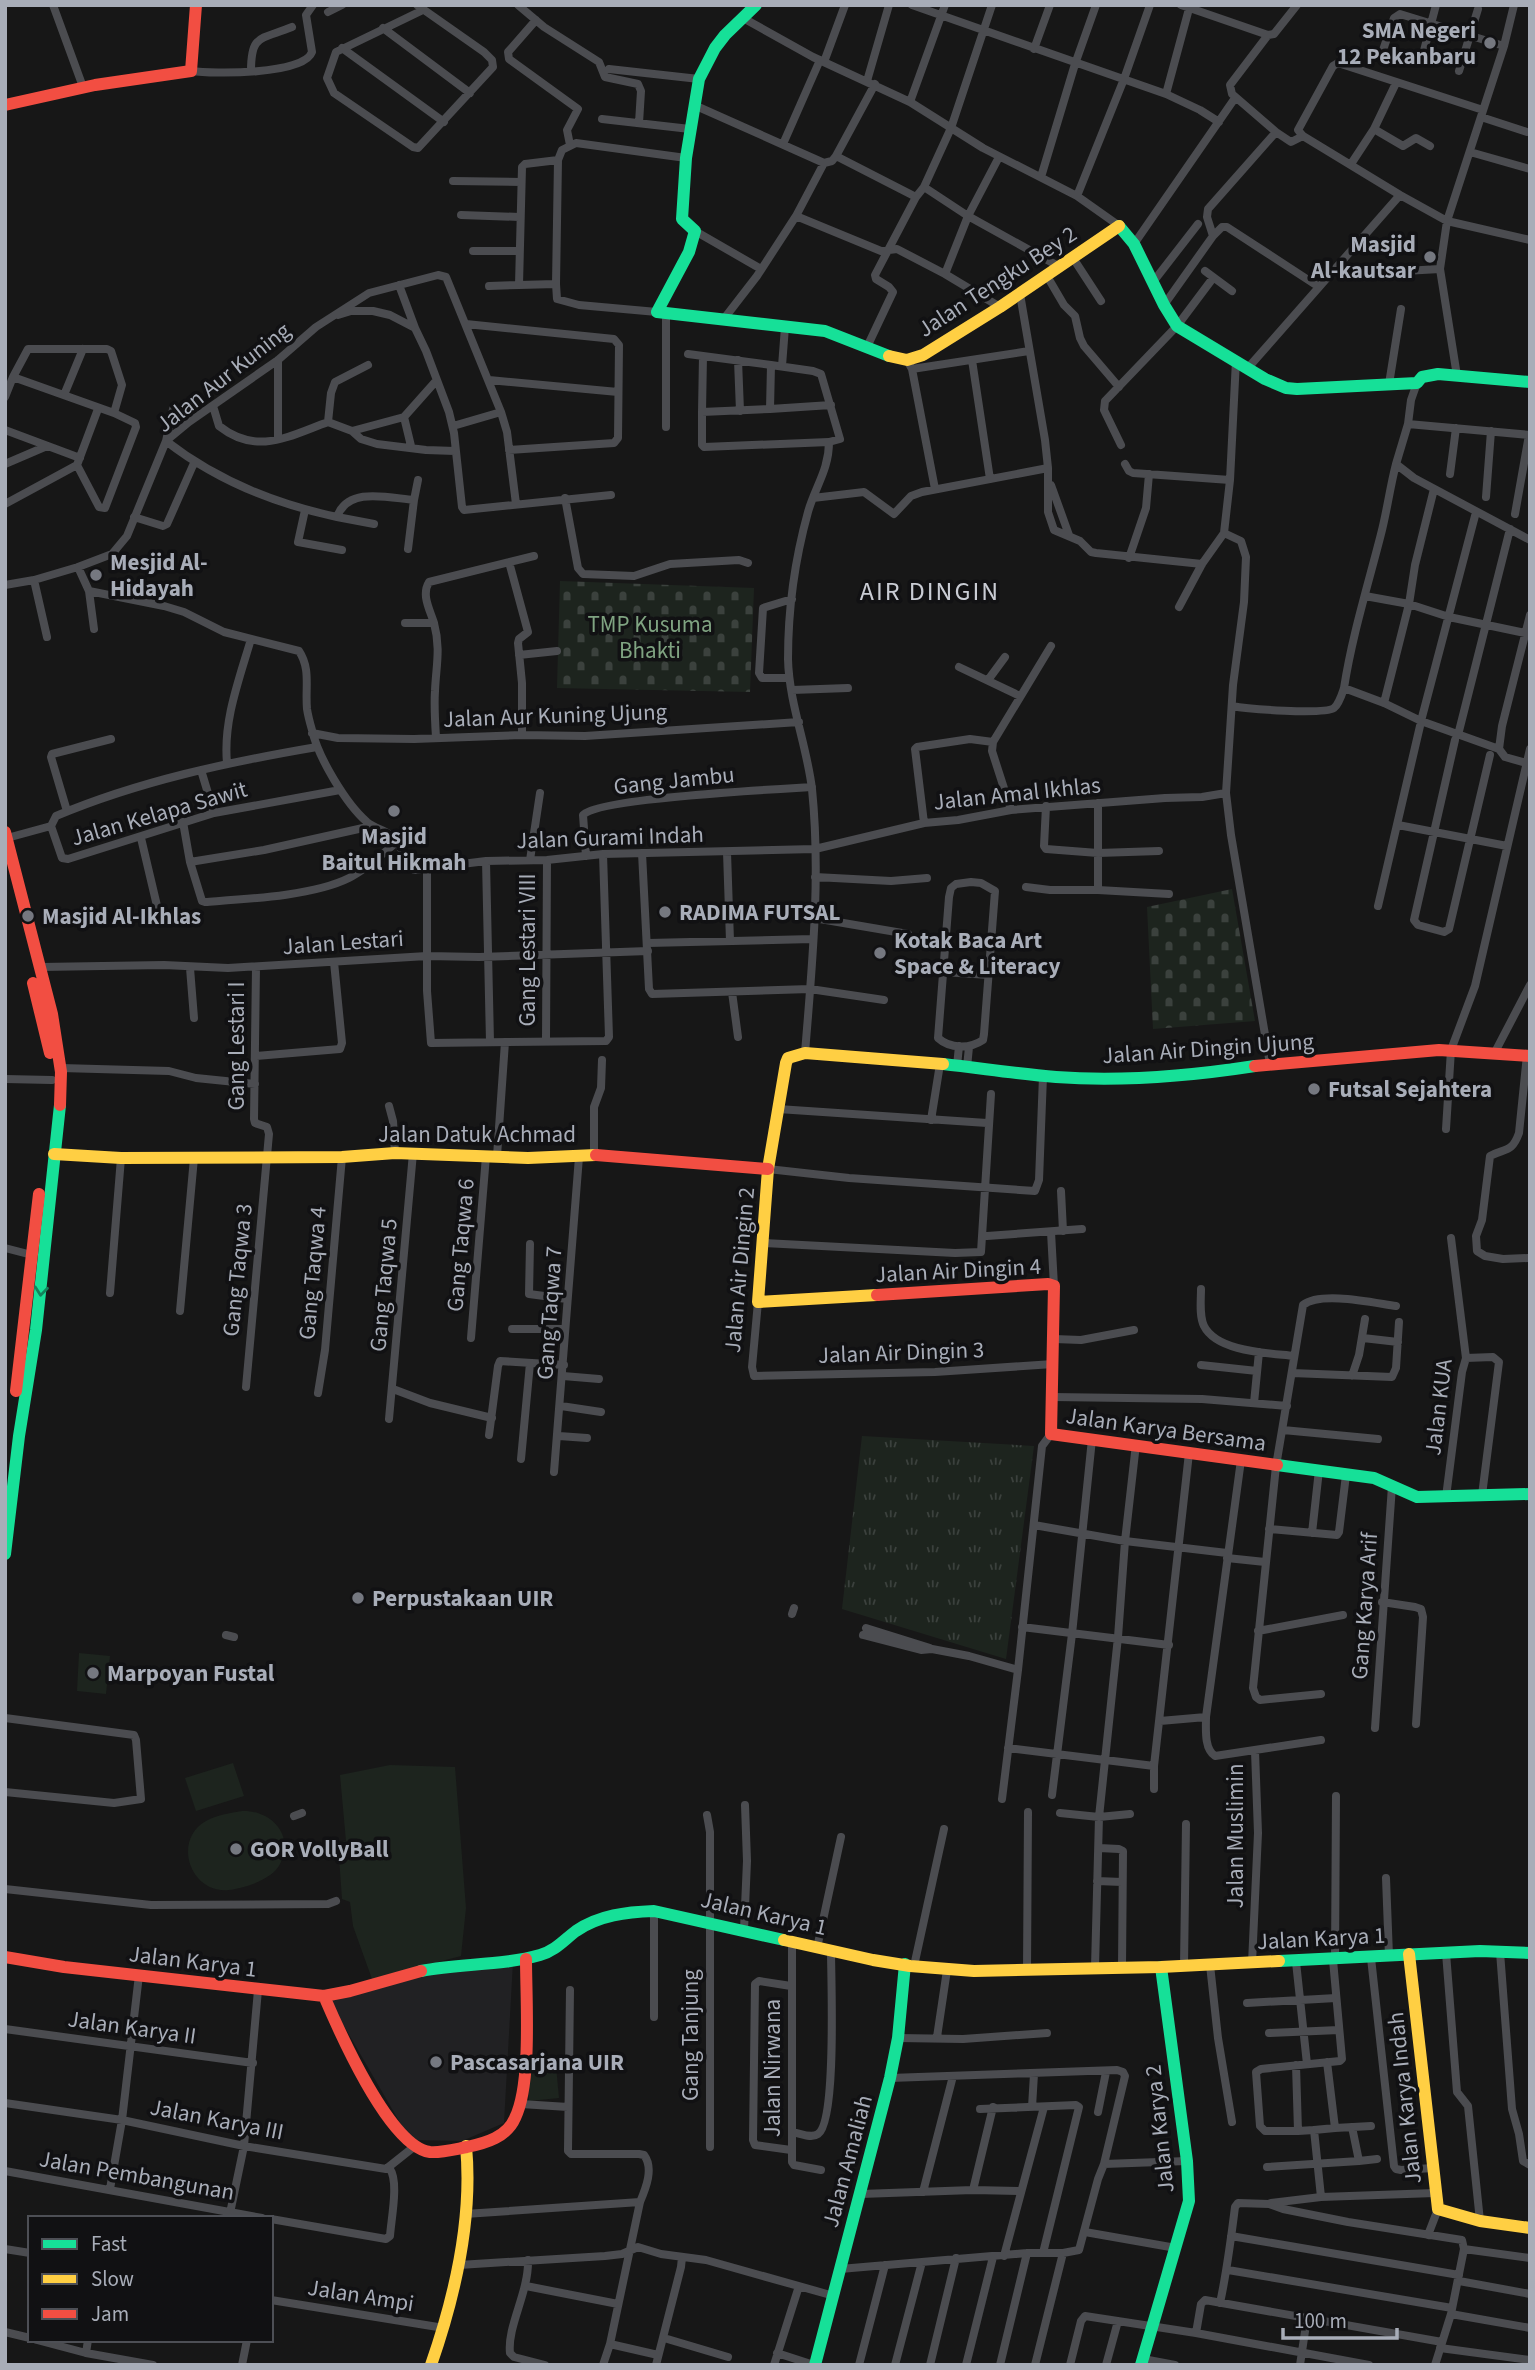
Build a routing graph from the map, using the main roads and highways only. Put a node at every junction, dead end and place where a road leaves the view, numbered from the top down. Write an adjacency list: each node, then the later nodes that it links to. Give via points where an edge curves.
1 (196, 5): 3 (main road, via 191,71 83,87)
2 (756, 5): 4 (main road, Jalan Tengku Bey 2, via 715,48 699,79 681,215 695,232 662,313 825,331 910,365 1118,225 1134,244 1177,326 1286,388 1417,383 1429,374)
3 (5, 105)
4 (1530, 382)
5 (6, 835): 8 (main road, via 60,1051)
6 (5, 873): 10 (main road, via 51,1059)
7 (1529, 1056): 9 (main road, Jalan Air Dingin Ujung, via 1451,1050 1150,1078 1043,1076 940,1064 791,1056)
8 (54, 1153): 9 (main road, Jalan Datuk Achmad, via 194,1158 594,1155); 10 (main road)
9 (768, 1169): 11 (main road, Jalan Air Dingin 2)
10 (38, 1256): 13 (main road); 15 (main road, one-way to 15)
11 (758, 1302): 12 (main road, Jalan Air Dingin 4, via 1041,1283 1054,1286)
12 (1051, 1434): 14 (main road, Jalan Karya Bersama, via 1374,1478 1417,1497)
13 (5, 1487)
14 (1530, 1494)
15 (5, 1553)
16 (1530, 1953): 17 (main road, Jalan Karya 1)
17 (1409, 1954): 21 (main road, Jalan Karya 1); 24 (main road, Jalan Karya Indah, via 1438,2209)
18 (5, 1958): 22 (main road, Jalan Karya 1)
19 (526, 1959): 20 (main road, Jalan Karya 1, via 551,1952 596,1920 654,1911); 22 (main road, Jalan Karya 1, via 426,1970); 23 (main road, via 521,2104 511,2127)
20 (910, 1965): 21 (main road, Jalan Karya 1, via 947,1970); 27 (main road, Jalan Amaliah, via 890,2078)
21 (1161, 1967): 25 (main road, Jalan Karya 2, via 1188,2201)
22 (324, 1996): 23 (main road, via 352,2057 407,2141 429,2152)
23 (466, 2147): 26 (main road, via 469,2176 459,2264)
24 (1530, 2228)
25 (1142, 2362)
26 (431, 2365)
27 (815, 2365)

